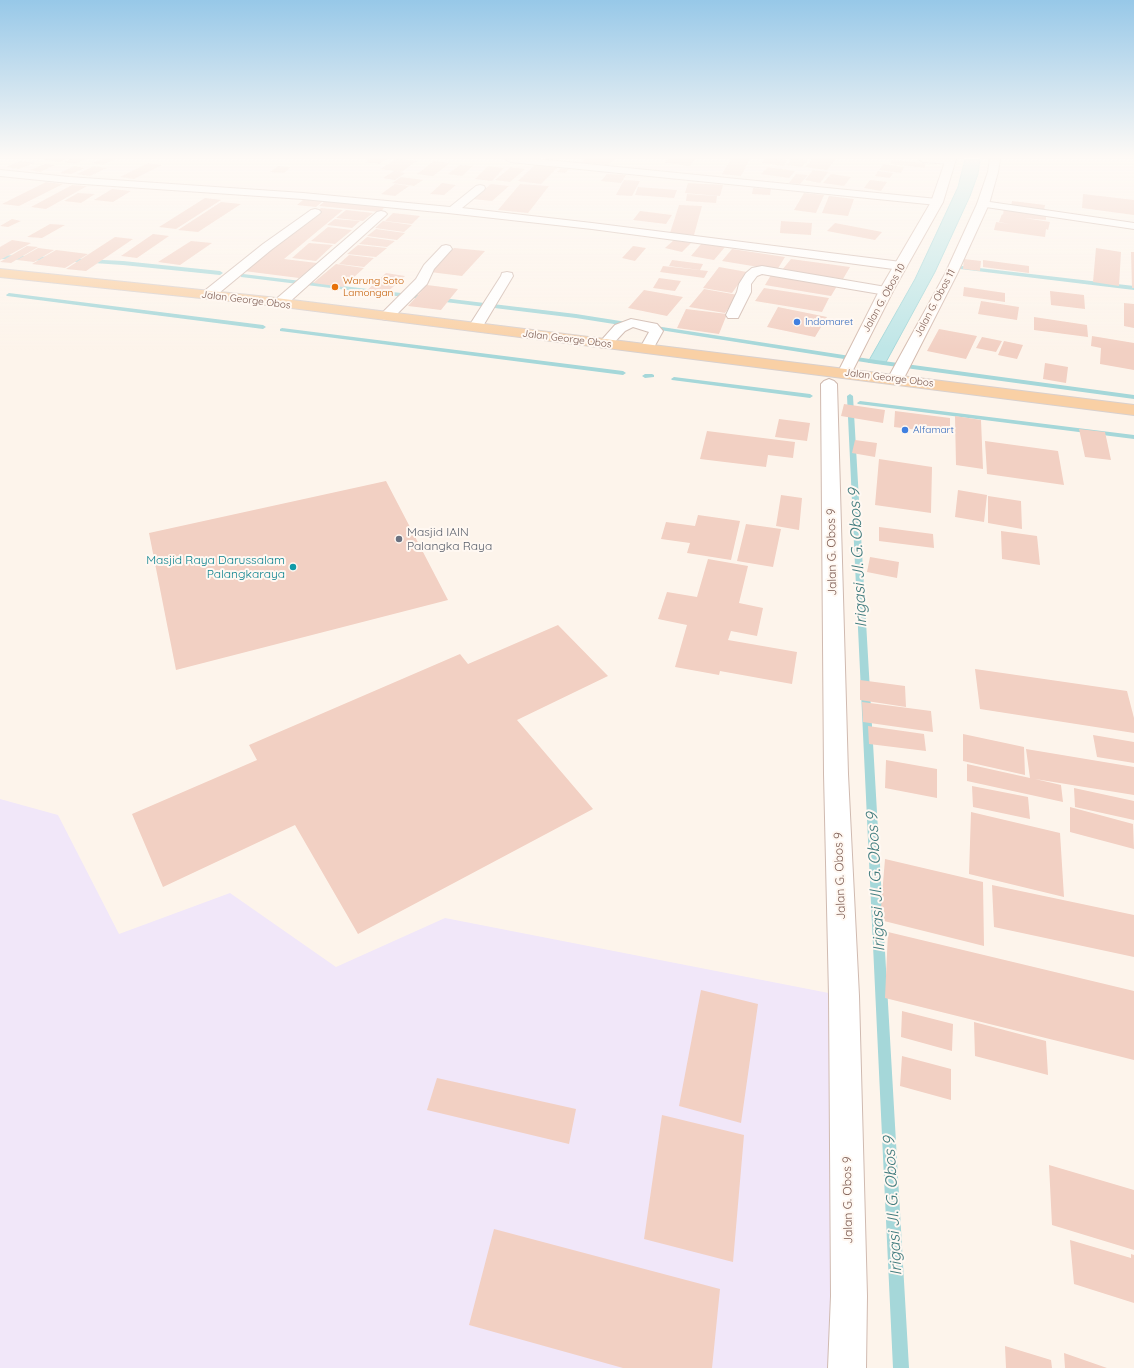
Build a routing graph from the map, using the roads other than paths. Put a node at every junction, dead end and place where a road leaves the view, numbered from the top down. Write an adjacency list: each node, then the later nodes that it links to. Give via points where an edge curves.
1 (300, 223): 13 (street)
2 (371, 223): 14 (street)
3 (565, 223): 9 (street)
4 (926, 223): 9 (street, Jalan G. Obos 10)
5 (974, 223): 24 (street, Jalan G. Obos 11, via 951,274)
6 (1112, 223): 7 (street)
7 (1134, 226)
8 (446, 249): 16 (street, via 428,268 422,281)
9 (901, 266): 12 (street, Jalan G. Obos 10)
10 (0, 272): 13 (main road, Jalan George Obos)
11 (507, 276): 17 (street)
12 (886, 291): 15 (street, via 762,270 752,273); 23 (street, Jalan G. Obos 10)
13 (208, 295): 14 (main road, Jalan George Obos)
14 (280, 303): 16 (main road, Jalan George Obos)
15 (733, 315)
16 (387, 316): 17 (main road, Jalan George Obos)
17 (476, 326): 18 (main road, Jalan George Obos)
18 (605, 344): 19 (main road, Jalan George Obos); 19 (street, via 625,325 636,324 652,327 656,331)
19 (647, 348): 23 (main road, Jalan George Obos)
20 (595, 356): 21 (main road, Jalan George Obos)
21 (610, 357)
22 (626, 359): 23 (main road, Jalan George Obos)
23 (844, 369): 24 (main road, Jalan George Obos); 26 (main road, Jalan George Obos); 27 (street, Jalan G. Obos 9, via 836,766 845,1036 849,1296)
24 (900, 371): 25 (main road, Jalan George Obos)
25 (1134, 410)
26 (1118, 422)
27 (847, 1368)

